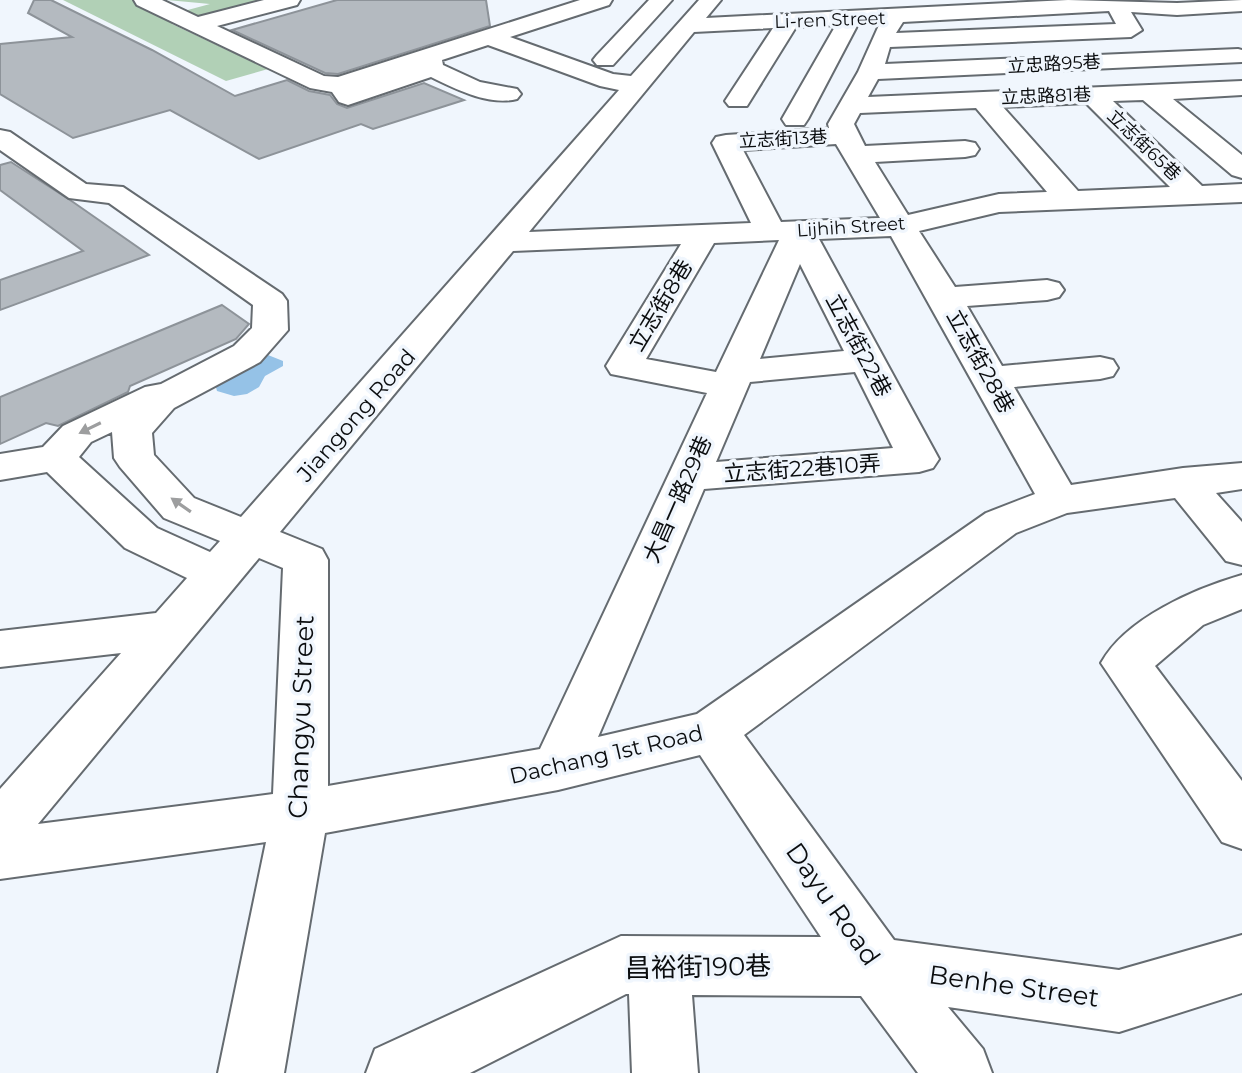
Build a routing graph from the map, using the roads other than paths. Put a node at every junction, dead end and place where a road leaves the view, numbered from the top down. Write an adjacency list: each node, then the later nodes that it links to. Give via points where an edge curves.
1 (145, 0): 13 (street)
2 (289, 0): 13 (street)
3 (601, 0): 14 (street)
4 (1071, 0): 5 (street)
5 (1116, 4): 8 (street, Li-ren Street); 9 (street); 15 (street, via 1131,30)
6 (1209, 4): 7 (street); 9 (street)
7 (1242, 5)
8 (898, 7): 10 (street, Li-ren Street); 15 (street)
9 (1177, 9): 16 (street)
10 (851, 10): 12 (street, Li-ren Street); 27 (street)
11 (645, 22): 12 (street, Li-ren Street); 19 (street, Jiangong Road)
12 (788, 22): 25 (street)
13 (197, 24): 17 (street, via 319,83 340,85)
14 (488, 37): 17 (street); 19 (street, via 609,81)
15 (881, 41): 18 (street)
16 (1240, 58): 18 (street, 立忠路95巷)
17 (431, 63): 22 (street, via 474,88)
18 (870, 72): 26 (street)
19 (639, 85): 39 (street, Jiangong Road)
20 (1242, 88): 21 (street, 立忠路81巷)
21 (1149, 92): 23 (street, 立忠路81巷); 31 (street)
22 (508, 94)
23 (1092, 95): 24 (street, 立忠路81巷); 34 (street, 立志街65巷)
24 (982, 99): 26 (street, 立忠路81巷); 35 (street)
25 (738, 101)
26 (851, 106): 29 (street, via 841,124)
27 (795, 119)
28 (0, 138): 33 (street, via 79,192)
29 (850, 145): 30 (street); 36 (street, 立志街28巷); 37 (street, 立志街13巷, via 726,143)
30 (965, 149)
31 (1242, 169)
32 (1242, 193): 34 (street, Lijhih Street)
33 (109, 194): 48 (street, one-way to 48, via 261,304 262,331 237,353 77,434); 56 (street, one-way to 33, via 179,508 134,458 132,432 160,400 247,354 270,330 270,301)
34 (1195, 195): 35 (street, Lijhih Street)
35 (1070, 200): 36 (street, Lijhih Street, via 999,203)
36 (899, 226): 37 (street, Lijhih Street); 43 (street, 立志街28巷)
37 (785, 232): 38 (street, Lijhih Street); 41 (street, 立志街22巷); 42 (street, 大昌一路29巷)
38 (702, 236): 39 (street, Lijhih Street); 47 (street, 立志街8巷, via 624,366)
39 (505, 242): 56 (street, Jiangong Road)
40 (1047, 290): 43 (street)
41 (830, 292): 42 (street); 44 (street, 立志街22巷)
42 (770, 293): 47 (street, 大昌一路29巷)
43 (945, 298): 46 (street, 立志街28巷)
44 (866, 360): 47 (street); 49 (street, 立志街22巷)
45 (1100, 368): 46 (street)
46 (990, 378): 54 (street, 立志街28巷)
47 (731, 379): 52 (street, 大昌一路29巷)
48 (56, 458): 50 (street); 56 (street, via 141,538)
49 (919, 459): 52 (street, 立志街22巷10弄)
50 (0, 467)
51 (1242, 476): 53 (street, Dachang 1st Road)
52 (686, 477): 61 (street, 大昌一路29巷)
53 (1183, 481): 54 (street, Dachang 1st Road); 55 (street)
54 (1059, 500): 60 (street, Dachang 1st Road, via 979,537)
55 (1242, 550)
56 (235, 556): 58 (street, Jiangong Road); 62 (street, Changyu Street, via 306,560)
57 (1242, 591): 63 (street, via 1186,613 1126,663)
58 (173, 629): 59 (street); 64 (street, Jiangong Road)
59 (0, 649)
60 (712, 731): 61 (street, Dachang 1st Road); 68 (street, Dayu Road)
61 (558, 768): 62 (street, Dachang 1st Road)
62 (300, 814): 65 (street, Dachang 1st Road); 69 (street, Changyu Street)
63 (1242, 825)
64 (0, 829)
65 (0, 854)
66 (1242, 964): 68 (street, Benhe Street, via 1119,1001)
67 (659, 965): 68 (street, 昌裕街190巷); 70 (street, 昌裕街190巷, via 621,965); 71 (street)
68 (877, 967): 72 (street, Dayu Road)
69 (251, 1073)
70 (399, 1073)
71 (665, 1073)
72 (959, 1073)

